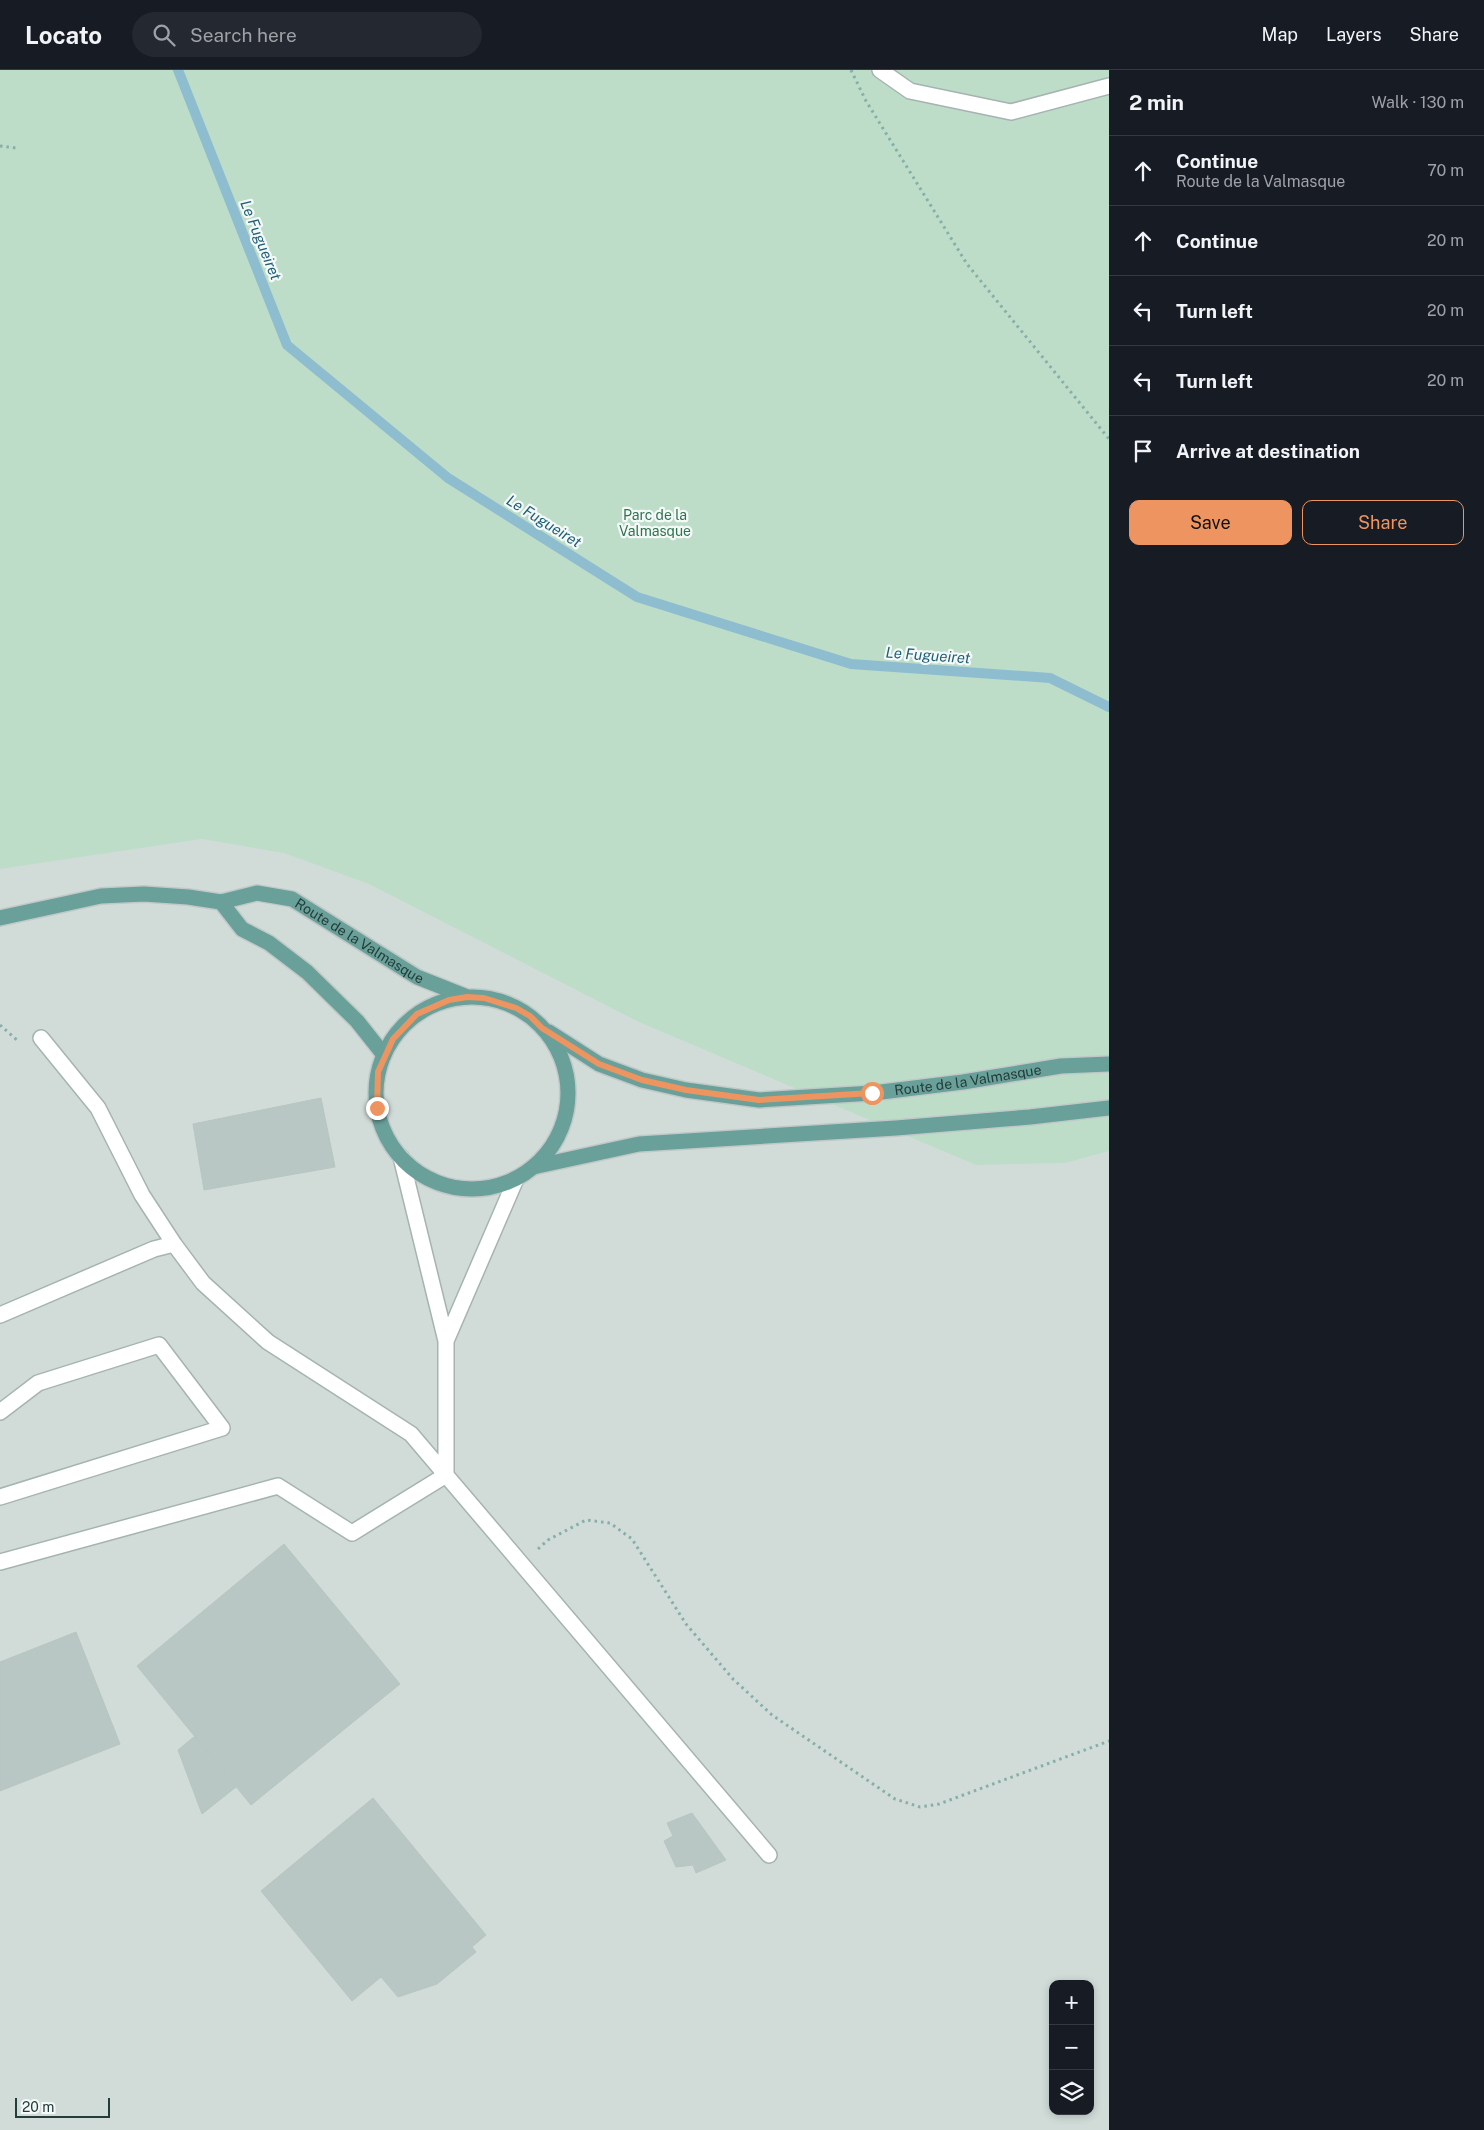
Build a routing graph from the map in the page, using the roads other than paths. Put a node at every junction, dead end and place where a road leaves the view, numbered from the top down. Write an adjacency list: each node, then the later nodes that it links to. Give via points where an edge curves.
1 (880, 70): 2 (street, via 910,91 1011,112)
2 (1109, 86)
3 (221, 902): 4 (main road, Route de la Valmasque, via 144,894 101,896); 5 (main road, Route de la Valmasque, via 257,893 292,899 417,977); 8 (main road, via 242,929 269,943 306,972 357,1021)
4 (0, 918)
5 (467, 997): 6 (main road, via 500,1002 530,1016); 8 (main road, via 449,1000 417,1014 393,1039)
6 (542, 1028): 9 (main road, Route de la Valmasque, via 599,1064 642,1080 759,1100 872,1093 1061,1066); 12 (main road, via 561,1056 568,1091 567,1108 563,1125 550,1148)
7 (41, 1038): 14 (street, via 98,1108 142,1196)
8 (384, 1055): 11 (main road, via 378,1072 377,1108 390,1142)
9 (1109, 1064)
10 (1109, 1108): 12 (main road, via 896,1128 639,1144)
11 (401, 1157): 13 (main road, via 429,1179 455,1187 482,1188); 16 (street)
12 (533, 1168): 13 (main road)
13 (516, 1179): 16 (street)
14 (174, 1244): 15 (street, via 154,1249); 18 (street, via 204,1283 268,1342 411,1434)
15 (0, 1316)
16 (446, 1341): 18 (street)
17 (0, 1412): 19 (street, via 38,1383 159,1346 222,1428)
18 (446, 1475): 20 (street, via 352,1533 278,1486); 21 (street)
19 (0, 1496)
20 (0, 1562)
21 (769, 1855)

